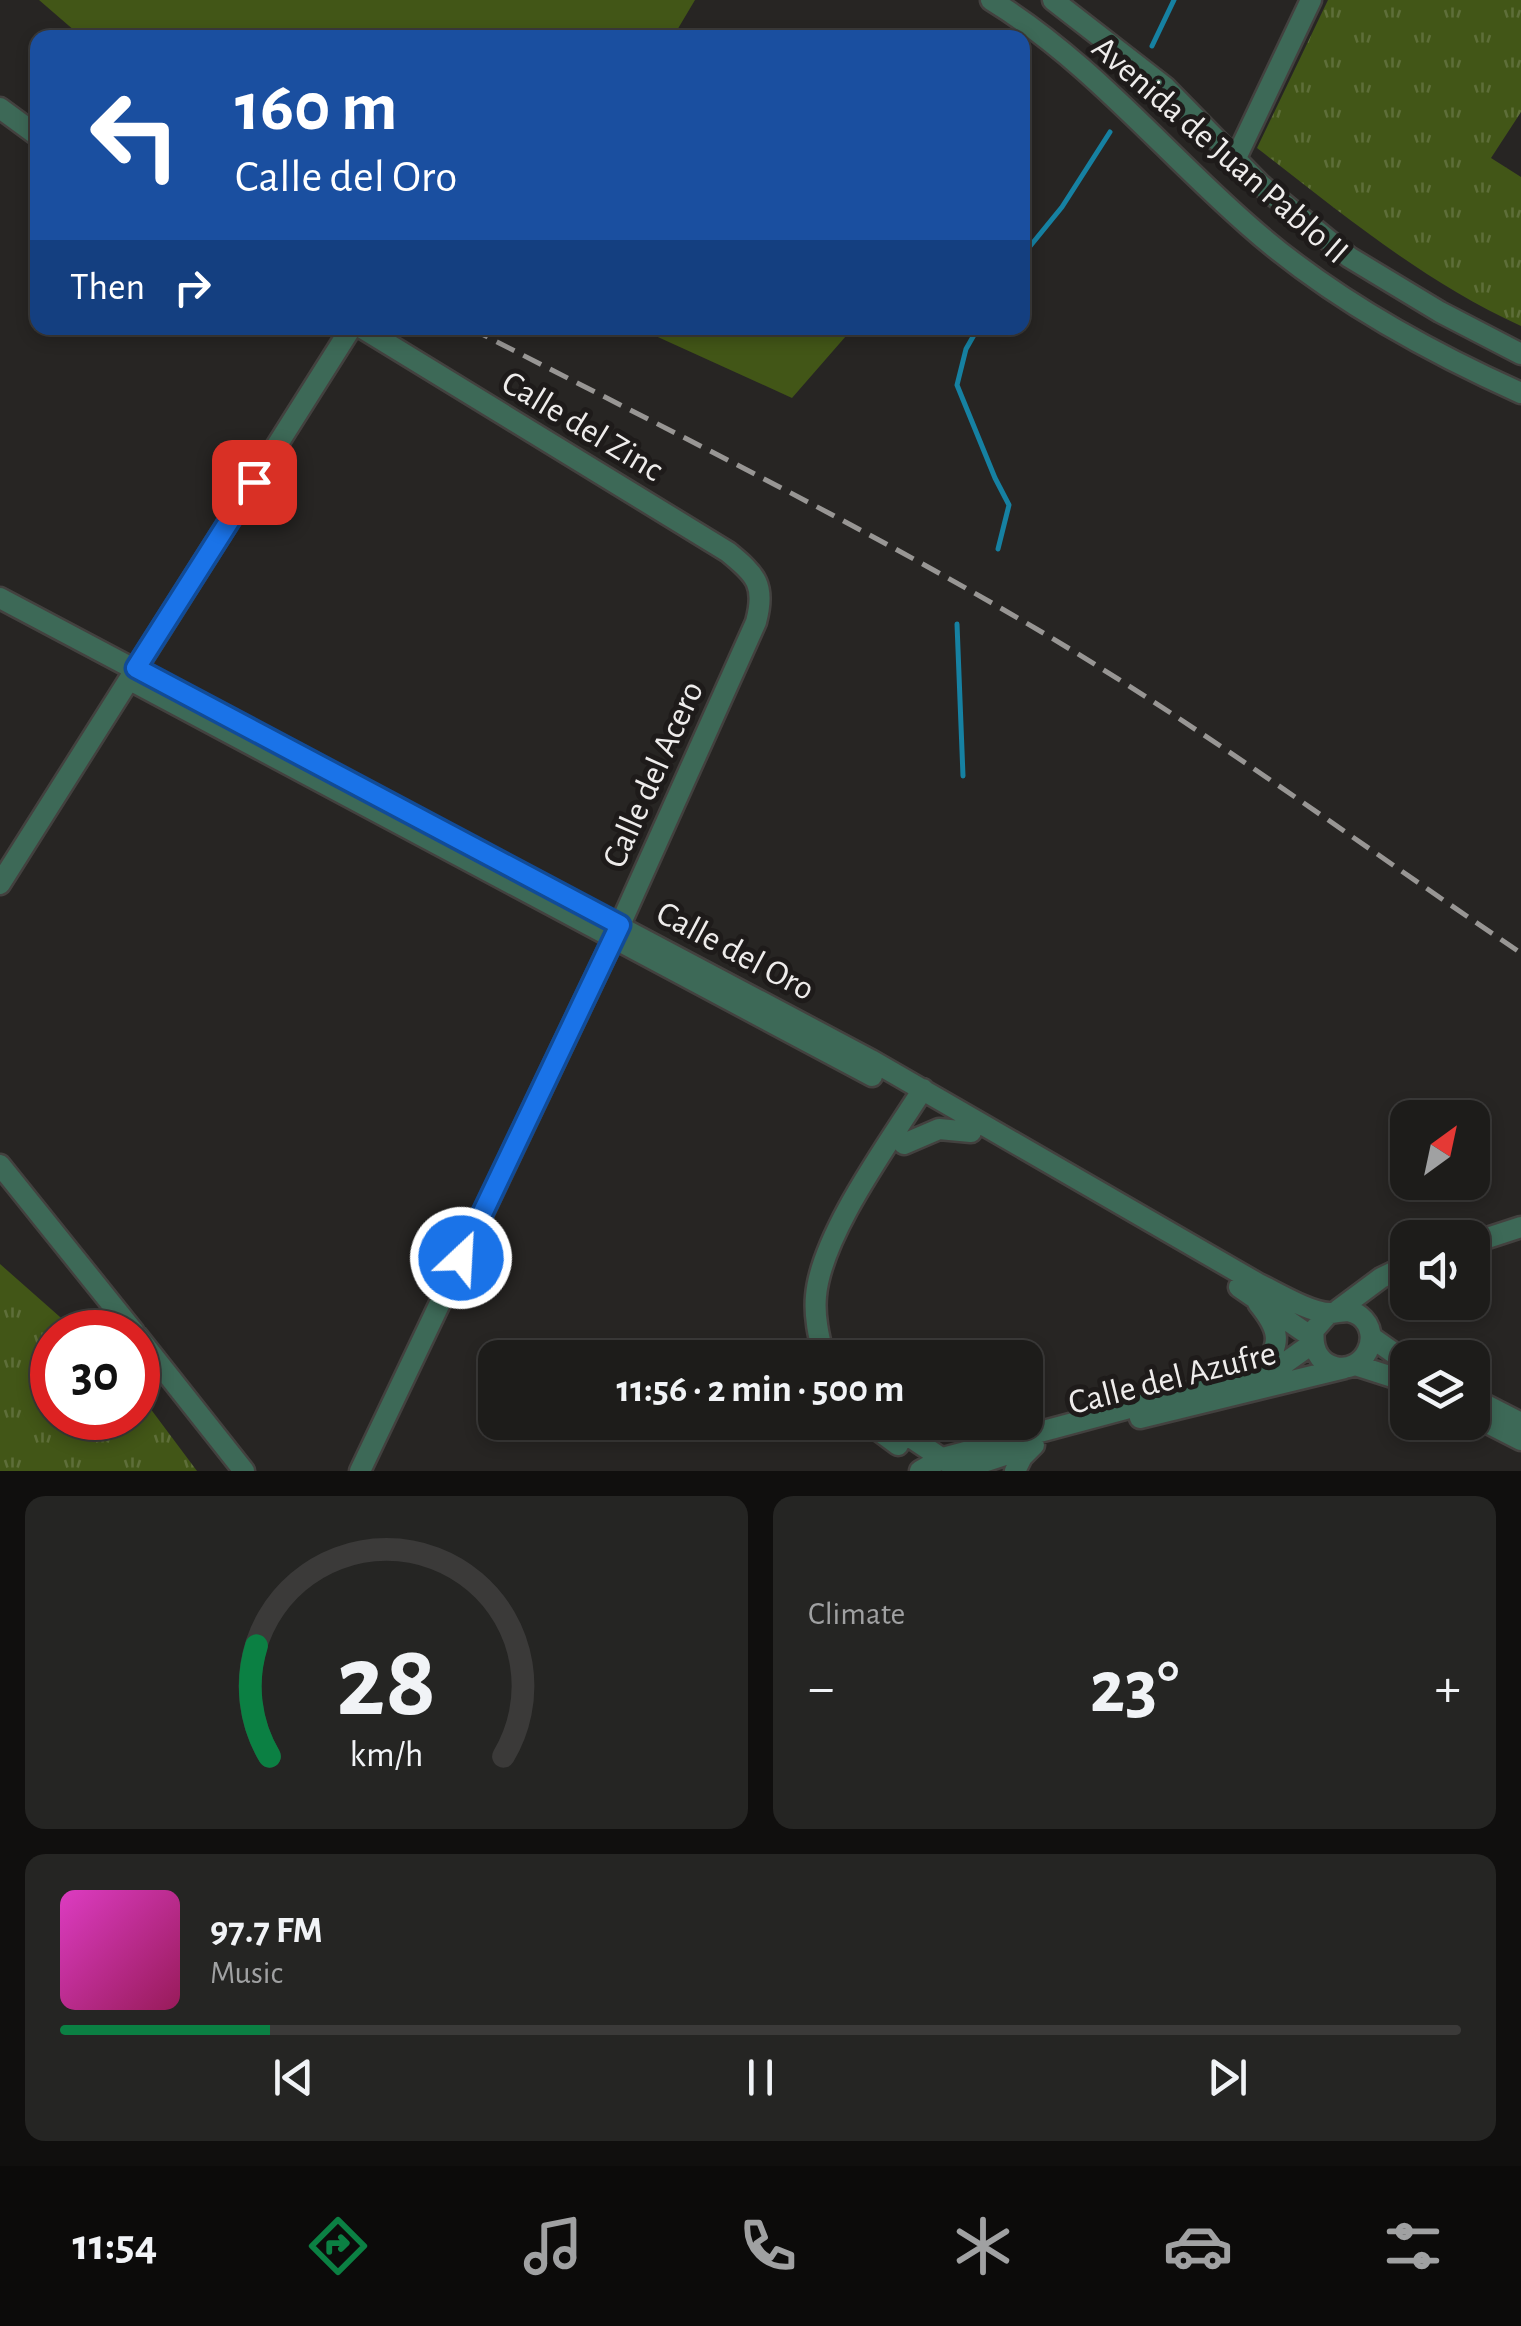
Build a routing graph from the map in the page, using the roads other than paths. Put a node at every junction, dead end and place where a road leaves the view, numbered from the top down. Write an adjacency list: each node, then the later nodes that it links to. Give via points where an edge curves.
1 (991, 0): 11 (street, Avenida de Juan Pablo II, via 1062,52 1303,269)
2 (1054, 0): 6 (street, Avenida de Juan Pablo II, via 1165,87)
3 (1312, 0): 6 (street)
4 (0, 108): 5 (street)
5 (30, 130)
6 (1235, 160): 7 (street, Avenida de Juan Pablo II, via 1350,257)
7 (1464, 326): 10 (street, Avenida de Juan Pablo II); 11 (street)
8 (348, 335): 16 (street)
9 (373, 335): 13 (street, Calle del Zinc, via 728,552)
10 (1521, 354)
11 (1448, 358): 12 (street, Avenida de Juan Pablo II)
12 (1521, 393)
13 (760, 588): 18 (street, Calle del Acero, via 756,622)
14 (0, 598): 16 (street, Calle del Oro)
15 (0, 611): 16 (street, Calle del Oro)
16 (133, 674): 17 (street); 18 (street, Calle del Oro)
17 (0, 884)
18 (616, 932): 19 (street, Calle del Oro); 53 (street, Calle del Acero)
19 (925, 1098): 20 (street, Calle del Oro); 21 (street); 31 (street, Calle del Oro, via 1258,1283 1295,1302); 34 (street, via 834,1234 816,1297)
20 (971, 1132): 21 (street, via 939,1129); 28 (street, Calle del Oro)
21 (904, 1144): 35 (street, via 835,1266 829,1297)
22 (0, 1165): 30 (street)
23 (0, 1185): 29 (street)
24 (1521, 1226): 25 (street)
25 (1490, 1237)
26 (1390, 1274): 27 (street)
27 (1368, 1289): 31 (street); 32 (street)
28 (1250, 1294): 36 (street, Calle del Oro); 40 (street, via 1272,1320 1277,1339)
29 (100, 1310)
30 (116, 1310)
31 (1334, 1311): 32 (street); 36 (street, via 1318,1323)
32 (1361, 1317): 33 (street)
33 (1371, 1337): 37 (street); 39 (street, via 1367,1353)
34 (819, 1340)
35 (833, 1340)
36 (1313, 1340): 39 (street, via 1329,1365); 40 (street, Calle del Azufre, via 1286,1364)
37 (1390, 1350)
38 (160, 1365): 52 (street)
39 (1351, 1366): 41 (street); 49 (street, Calle del Azufre)
40 (1260, 1372): 50 (street, Calle del Azufre)
41 (1390, 1377)
42 (160, 1385): 51 (street)
43 (1490, 1407): 44 (street)
44 (1521, 1423)
45 (1490, 1424): 48 (street)
46 (897, 1440): 50 (street)
47 (910, 1440): 50 (street)
48 (1521, 1440)
49 (1034, 1445): 50 (street, Calle del Azufre); 54 (street)
50 (943, 1468)
51 (229, 1471)
52 (244, 1471)
53 (360, 1471)
54 (1015, 1471)

